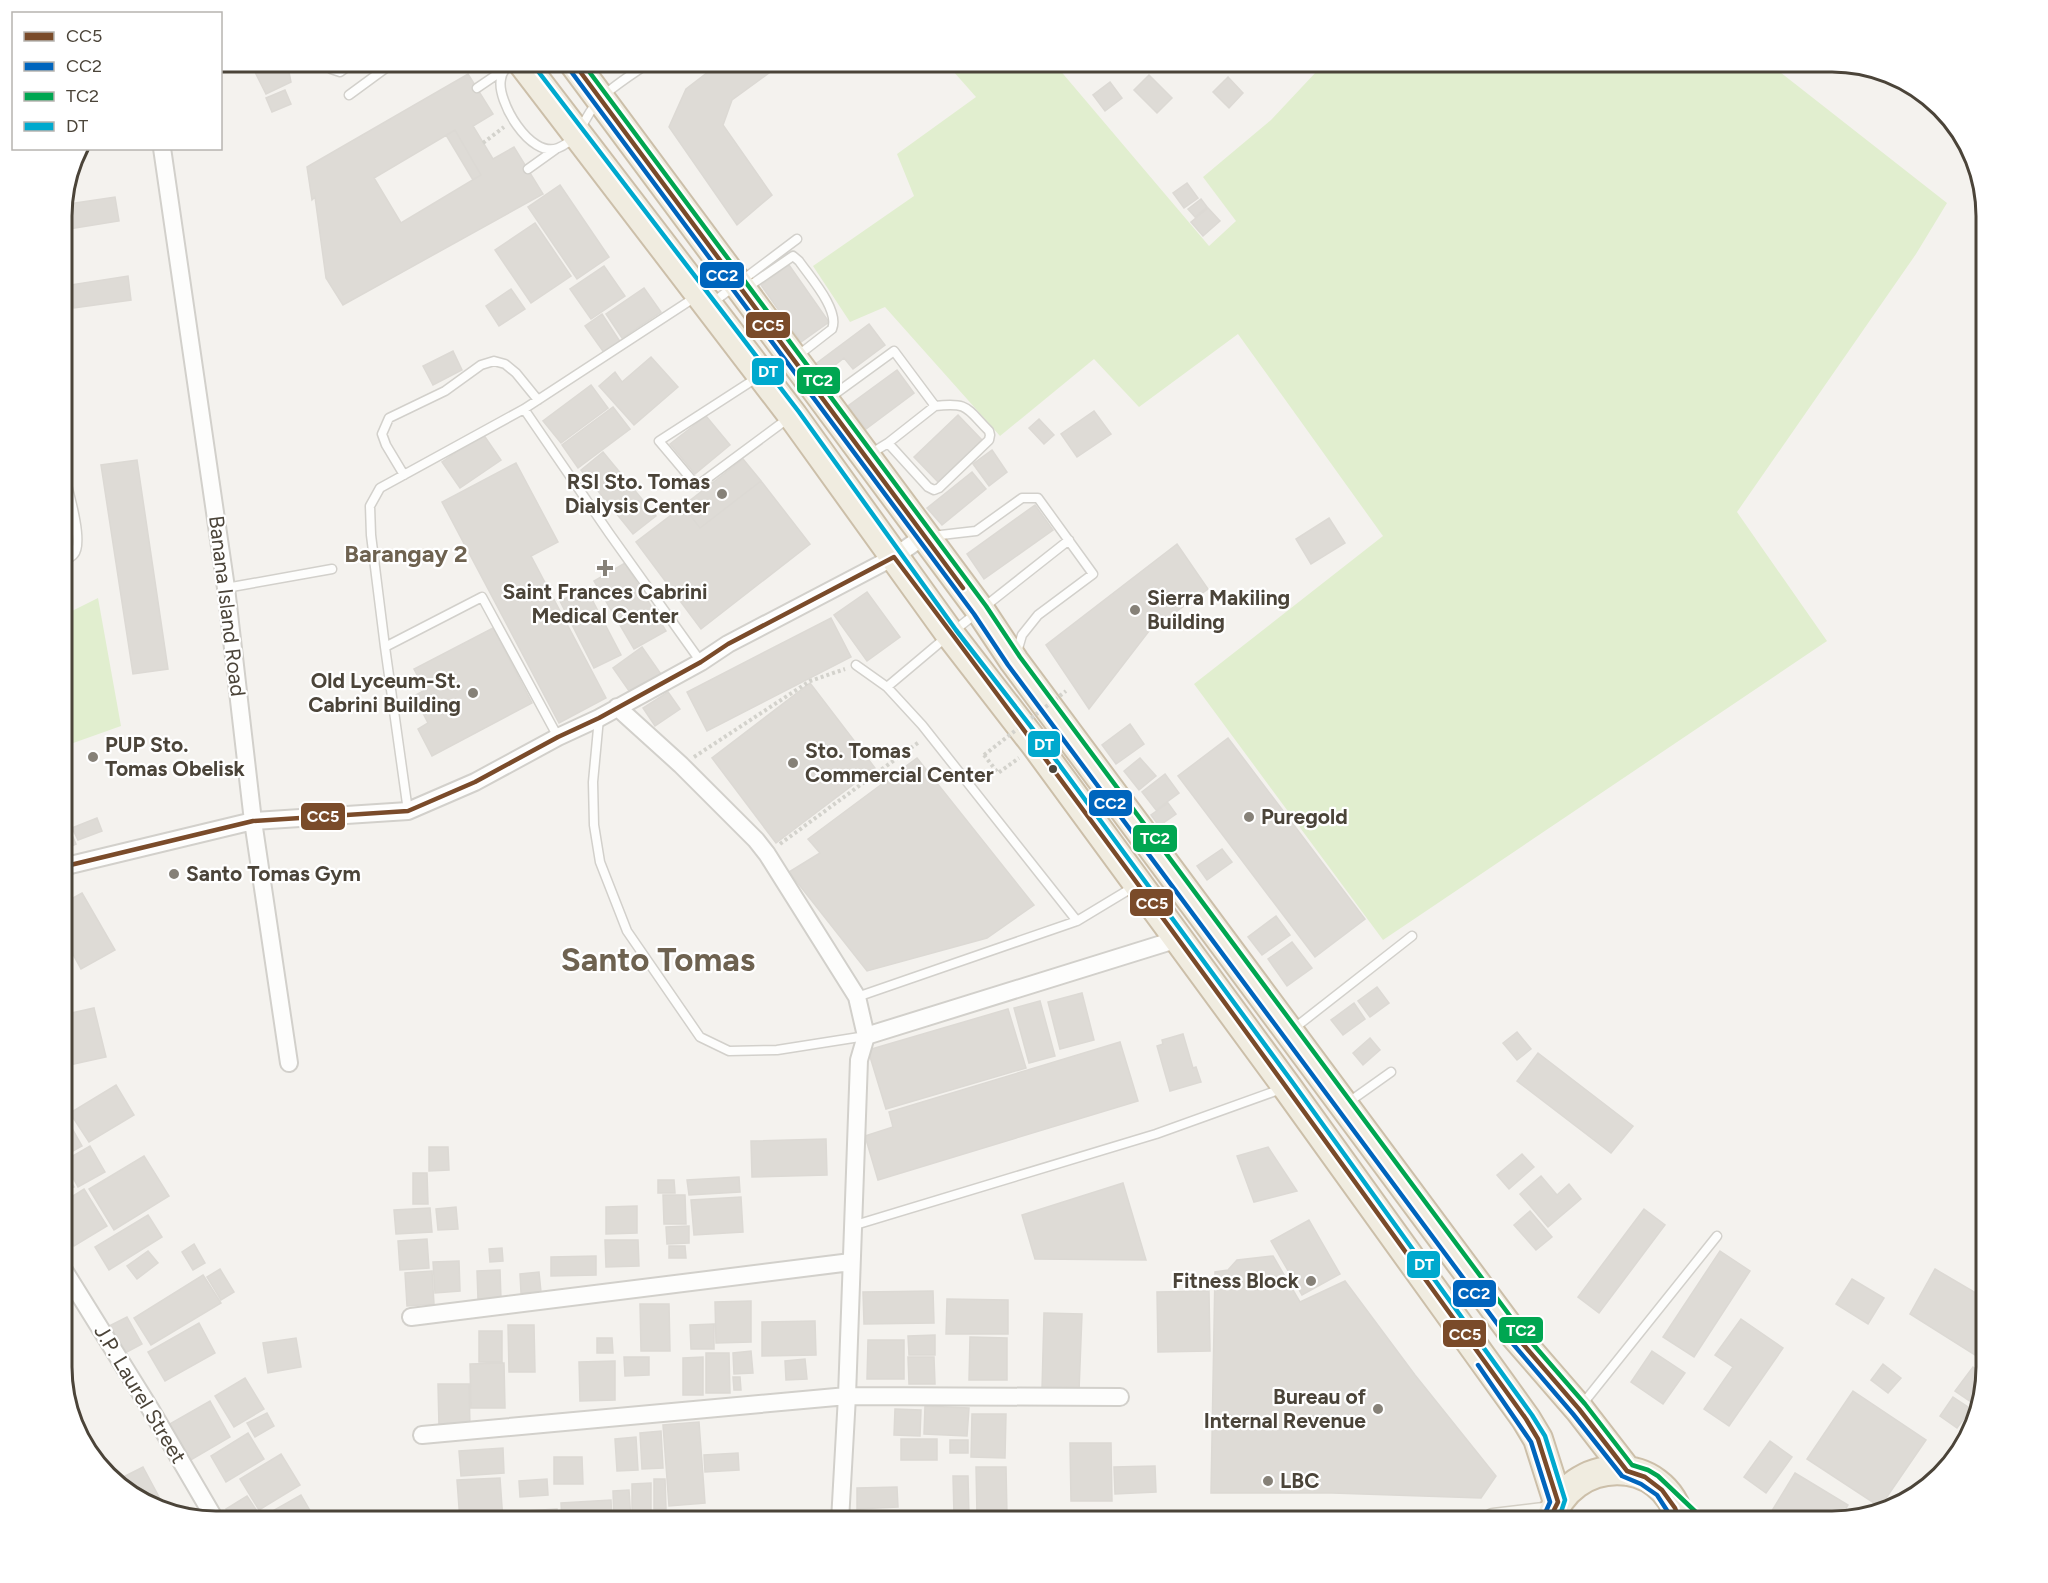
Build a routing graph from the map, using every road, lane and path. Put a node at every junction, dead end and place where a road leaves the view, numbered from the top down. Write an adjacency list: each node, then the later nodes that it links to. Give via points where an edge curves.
1 (380, 72): 8 (lane)
2 (502, 72): 7 (lane)
3 (508, 72): 10 (lane, via 500,82 506,103 526,138 543,149)
4 (516, 72): 10 (highway)
5 (580, 72): 9 (highway)
6 (636, 72): 9 (lane)
7 (477, 88)
8 (349, 95)
9 (600, 98): 10 (lane); 14 (highway)
10 (567, 142): 12 (lane); 15 (highway)
11 (162, 150): 31 (street, Banana Island Road)
12 (528, 170)
13 (797, 238): 14 (lane)
14 (740, 288): 15 (lane); 16 (highway); 16 (lane, via 793,256 799,261 833,312 835,322 832,329)
15 (704, 299): 17 (highway); 18 (lane)
16 (793, 359): 19 (highway)
17 (760, 375): 22 (highway); 22 (lane, via 659,441 697,486)
18 (538, 400): 21 (lane); 24 (lane, via 506,364 494,361 482,365 445,391 389,418 382,434)
19 (825, 402): 20 (lane, via 894,351); 23 (highway)
20 (935, 406): 23 (lane); 23 (lane, via 964,406 990,435 939,488 928,487)
21 (524, 409): 24 (lane); 36 (lane)
22 (793, 416): 29 (highway)
23 (876, 450): 26 (highway)
24 (404, 475): 34 (lane, via 380,488 370,506)
25 (72, 510): 28 (lane, via 78,545)
26 (924, 536): 27 (lane, via 976,531 1022,498 1038,498); 29 (street); 32 (highway)
27 (1069, 540): 32 (lane); 35 (lane, via 1093,574 1038,615 1022,635)
28 (72, 555)
29 (894, 557): 33 (highway); 36 (street)
30 (332, 569): 31 (lane)
31 (226, 588): 47 (street, Banana Island Road)
32 (980, 610): 33 (lane); 35 (highway)
33 (950, 634): 38 (lane); 50 (highway)
34 (385, 647): 43 (lane, via 482,597); 46 (lane)
35 (1014, 661): 55 (highway)
36 (701, 662): 40 (street)
37 (856, 665): 38 (lane); 44 (path, via 810,681)
38 (887, 687): 42 (lane)
39 (1066, 691): 45 (path, bridge, via 984,755)
40 (617, 707): 41 (street); 44 (street)
41 (599, 718): 43 (street); 56 (lane, via 593,782 600,862 627,931 700,1037 729,1051 777,1050)
42 (929, 735): 48 (path); 51 (lane)
43 (558, 737): 46 (street, via 475,782)
44 (681, 765): 48 (street)
45 (998, 773)
46 (408, 811): 47 (street)
47 (253, 821): 49 (street); 57 (street, Banana Island Road)
48 (767, 854): 54 (street)
49 (72, 865)
50 (1138, 884): 51 (lane); 53 (highway)
51 (1077, 921): 54 (lane)
52 (1412, 936): 55 (lane)
53 (1178, 939): 56 (street); 59 (highway)
54 (857, 997): 56 (street)
55 (1289, 1032): 60 (highway)
56 (866, 1036): 61 (street, via 859,1060)
57 (289, 1063)
58 (1390, 1072): 60 (lane)
59 (1287, 1087): 61 (lane, via 1156,1134); 74 (highway, via 1526,1419 1538,1439)
60 (1344, 1106): 68 (highway, via 1513,1333)
61 (852, 1226): 63 (street)
62 (1717, 1236): 68 (lane)
63 (851, 1262): 65 (street); 66 (street)
64 (72, 1283): 72 (street, J.P. Laurel Street)
65 (411, 1317)
66 (847, 1396): 67 (street); 69 (street); 73 (street)
67 (1120, 1397)
68 (1579, 1409): 70 (highway)
69 (422, 1435)
70 (1628, 1471): 71 (highway, via 1653,1482); 75 (highway, via 1607,1470 1588,1476 1569,1488)
71 (1675, 1510)
72 (210, 1511)
73 (841, 1511)
74 (1553, 1511)
75 (1554, 1511)

